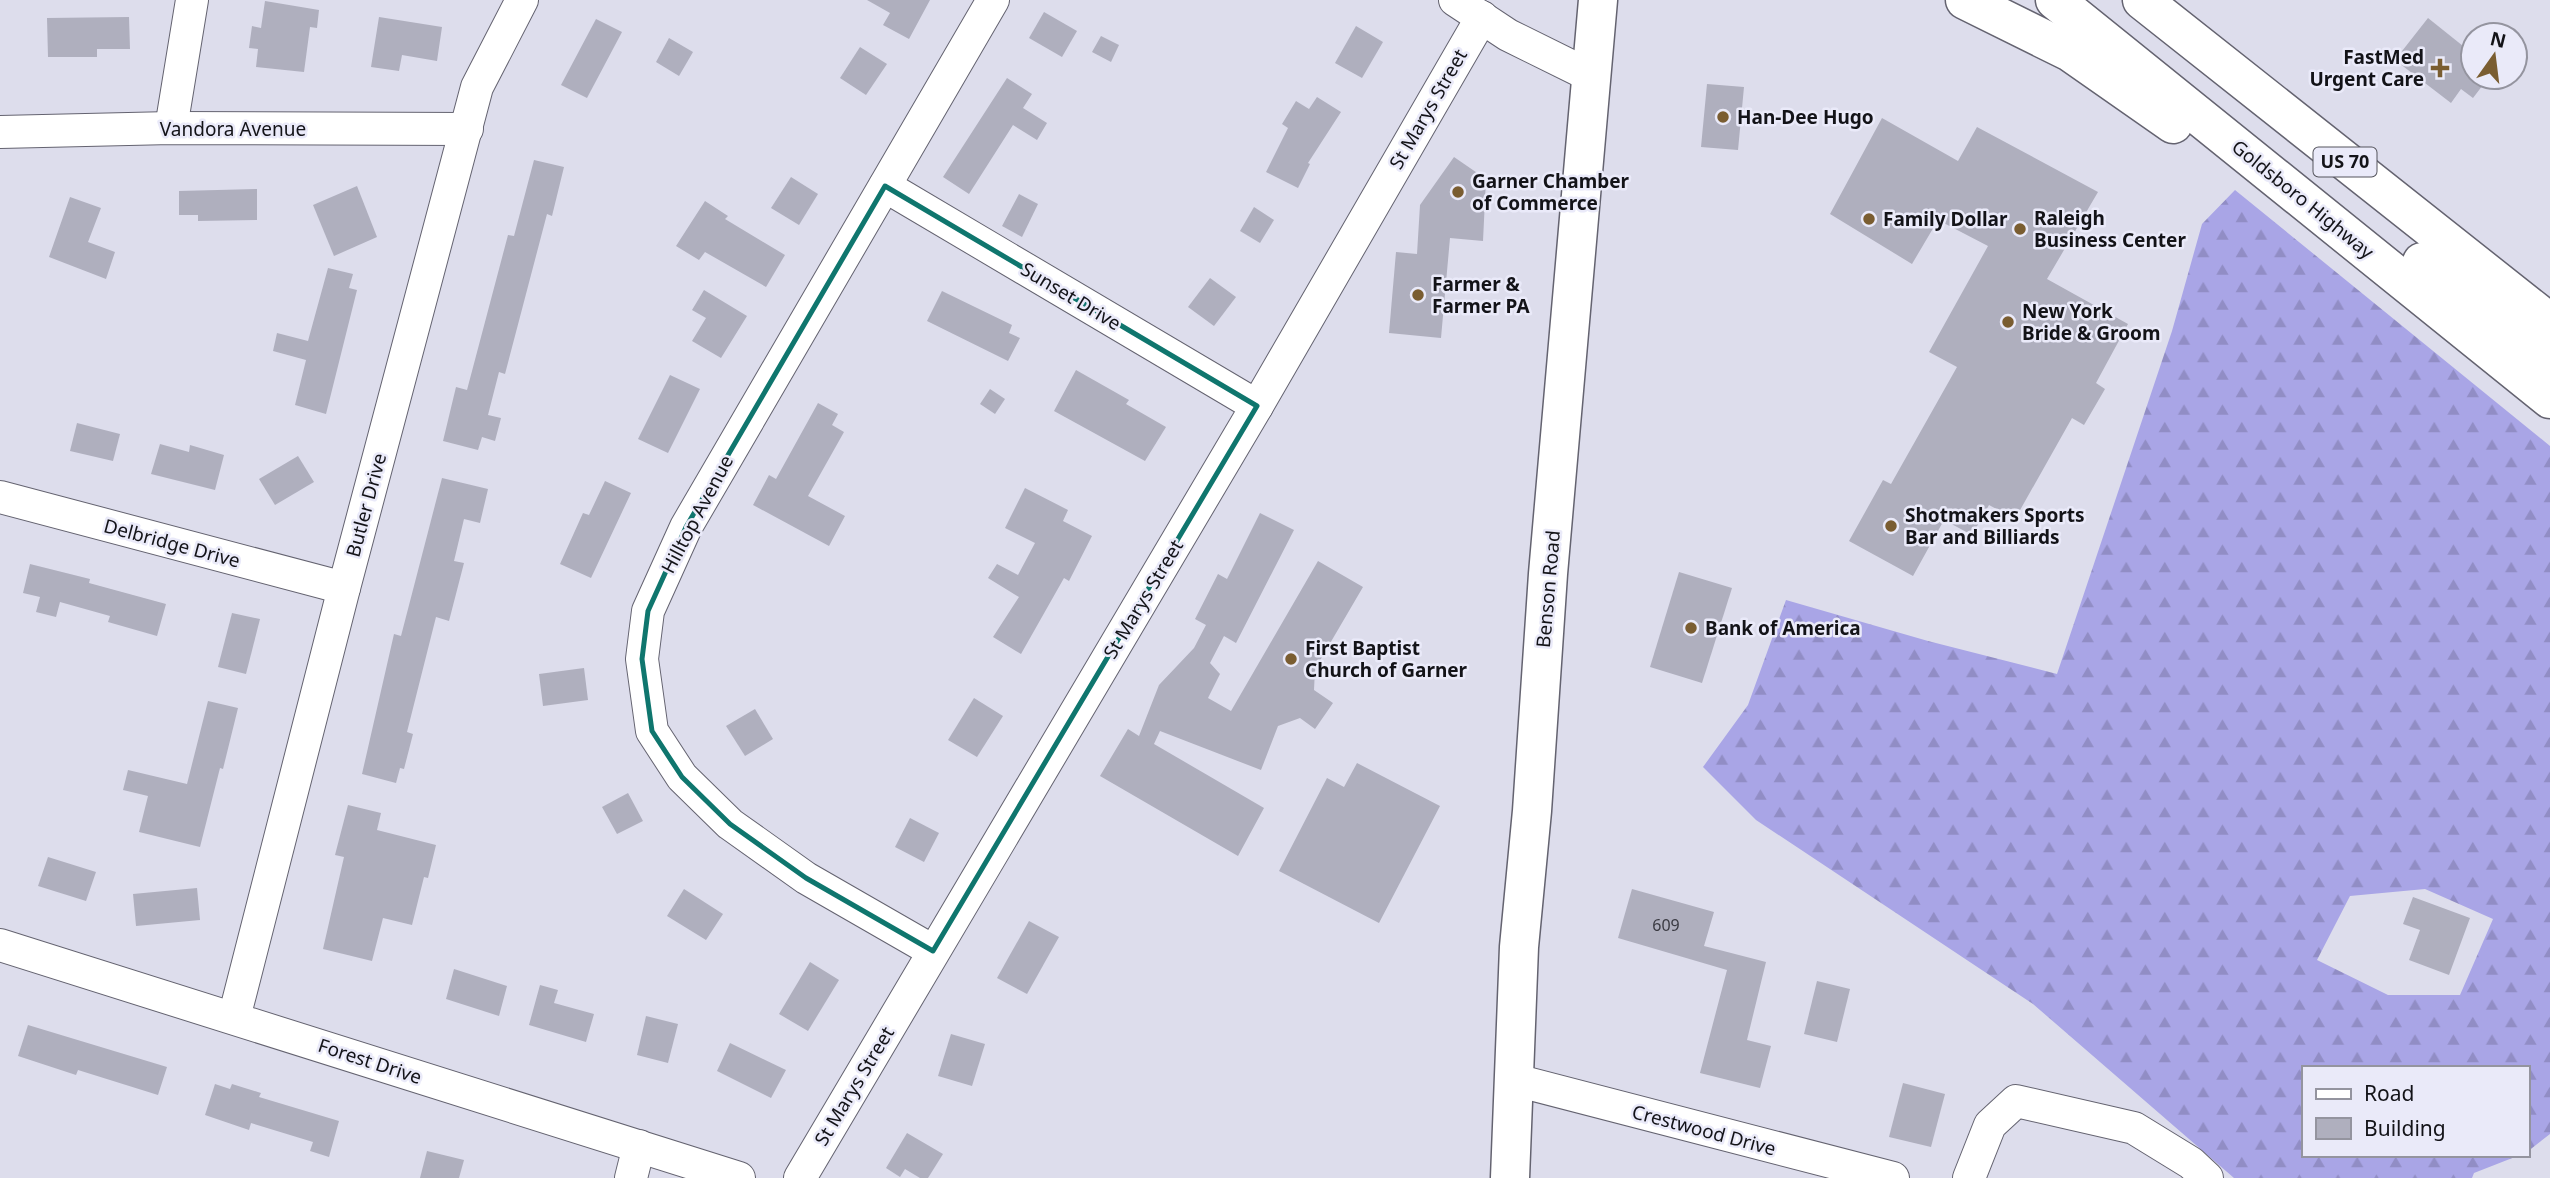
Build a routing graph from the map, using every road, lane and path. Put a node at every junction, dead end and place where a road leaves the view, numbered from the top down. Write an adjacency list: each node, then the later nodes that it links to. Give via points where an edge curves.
1 (192, 0): 12 (street)
2 (522, 0): 13 (street, Butler Drive, via 477,87)
3 (993, 0): 15 (street, Hilltop Avenue)
4 (1455, 0): 9 (street)
5 (1598, 0): 10 (main road, Benson Road)
6 (1965, 0): 16 (main road, via 2070,52 2252,180)
7 (2055, 0): 11 (main road, Goldsboro Highway / US 70)
8 (2142, 0): 17 (main road, US 70)
9 (1482, 17): 10 (street); 20 (street, St Marys Street)
10 (1591, 76): 26 (main road, Benson Road, via 1519,947)
11 (2210, 123): 16 (main road, Goldsboro Highway / US 70); 18 (main road, via 2392,239)
12 (171, 128): 13 (street, Vandora Avenue); 14 (street, Vandora Avenue)
13 (467, 129): 22 (street, Butler Drive)
14 (0, 132)
15 (885, 186): 20 (street, Sunset Drive); 24 (street, Hilltop Avenue, via 686,527 648,611 642,659 652,731 682,777 730,824 806,878)
16 (2337, 226): 19 (main road, Goldsboro Highway / US 70)
17 (2550, 323)
18 (2550, 362)
19 (2550, 399)
20 (1257, 406): 24 (street, St Marys Street)
21 (0, 497): 22 (street, Delbridge Drive)
22 (344, 588): 25 (street, Butler Drive)
23 (0, 945): 25 (street, Forest Drive)
24 (933, 951): 30 (street, St Marys Street)
25 (234, 1018): 27 (street, Forest Drive)
26 (1515, 1080): 31 (main road, Benson Road); 32 (street, Crestwood Drive)
27 (639, 1146): 28 (street); 29 (street, Forest Drive)
28 (631, 1178)
29 (739, 1178)
30 (800, 1178)
31 (1510, 1178)
32 (1893, 1178)
33 (1969, 1178): 34 (street, via 1990,1125 2016,1101 2134,1128)
34 (2207, 1178)

